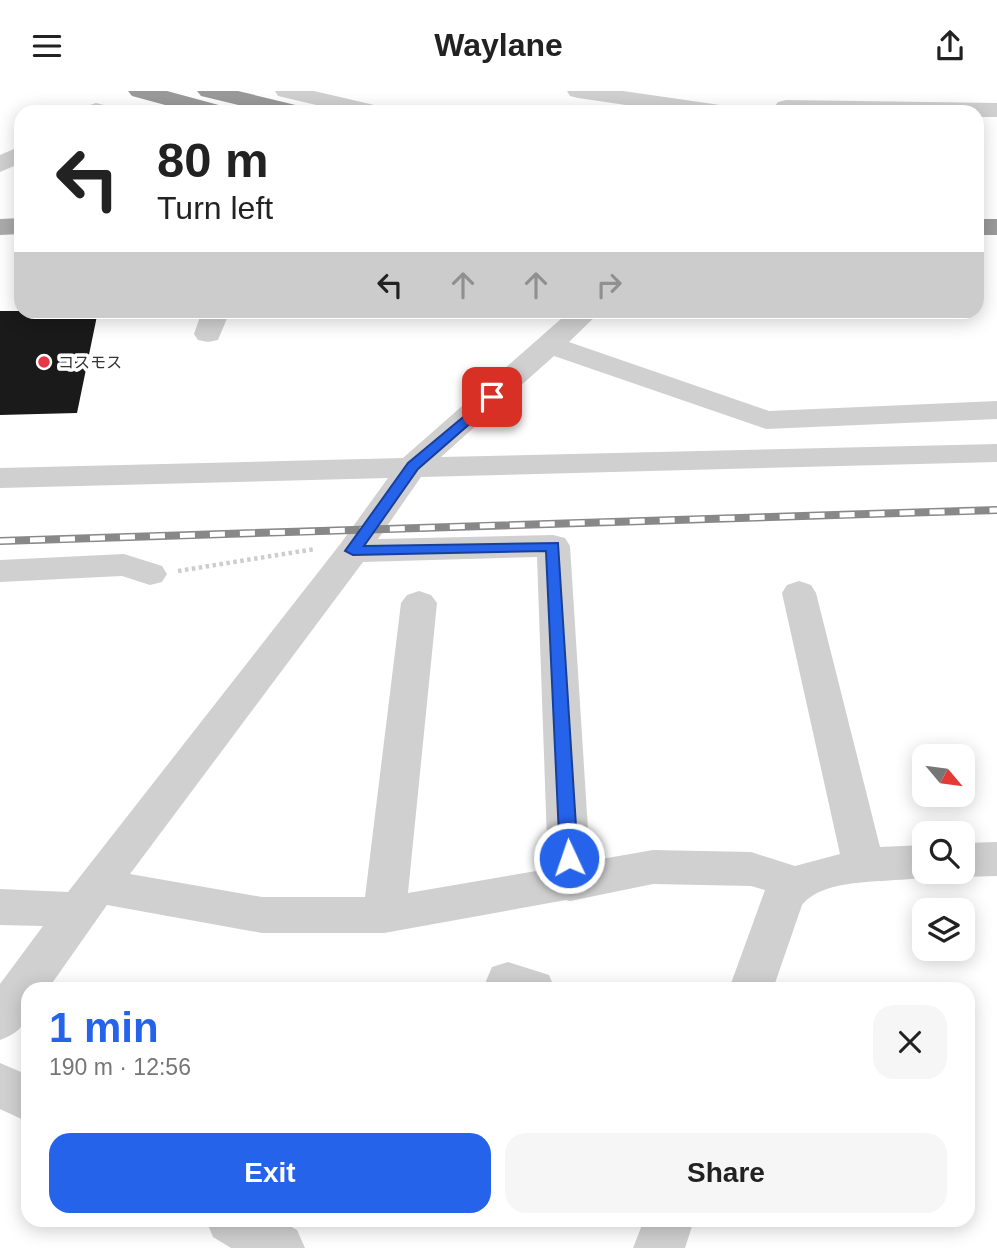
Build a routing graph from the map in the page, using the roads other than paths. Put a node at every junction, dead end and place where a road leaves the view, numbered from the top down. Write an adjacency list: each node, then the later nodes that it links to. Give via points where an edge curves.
1 (140, 91): 5 (highway)
2 (209, 91): 6 (highway)
3 (286, 91): 7 (street)
4 (579, 91): 8 (street)
5 (192, 105)
6 (267, 105)
7 (345, 105)
8 (673, 105)
9 (579, 319): 10 (street)
10 (551, 345): 11 (street, via 766,420); 13 (street)
11 (997, 410)
12 (997, 453): 13 (street)
13 (413, 466): 14 (street); 15 (street)
14 (0, 478)
15 (353, 551): 25 (street, via 553,547); 26 (street)
16 (0, 571): 17 (street, via 124,565)
17 (150, 574)
18 (799, 593): 23 (street, via 829,665)
19 (419, 603): 28 (street)
20 (997, 859): 21 (street)
21 (975, 860)
22 (912, 862): 23 (street)
23 (863, 864): 24 (street)
24 (795, 883): 25 (street, via 751,869 653,867); 30 (street, via 783,897)
25 (570, 884): 28 (street)
26 (89, 898): 27 (street); 28 (street, via 262,915); 29 (street)
27 (0, 907)
28 (384, 915)
29 (28, 982)
30 (753, 982)
31 (21, 991): 32 (street)
32 (0, 1020)
33 (0, 1084): 34 (street)
34 (21, 1096)
35 (243, 1227): 37 (street)
36 (666, 1227): 38 (street)
37 (279, 1248)
38 (659, 1248)

